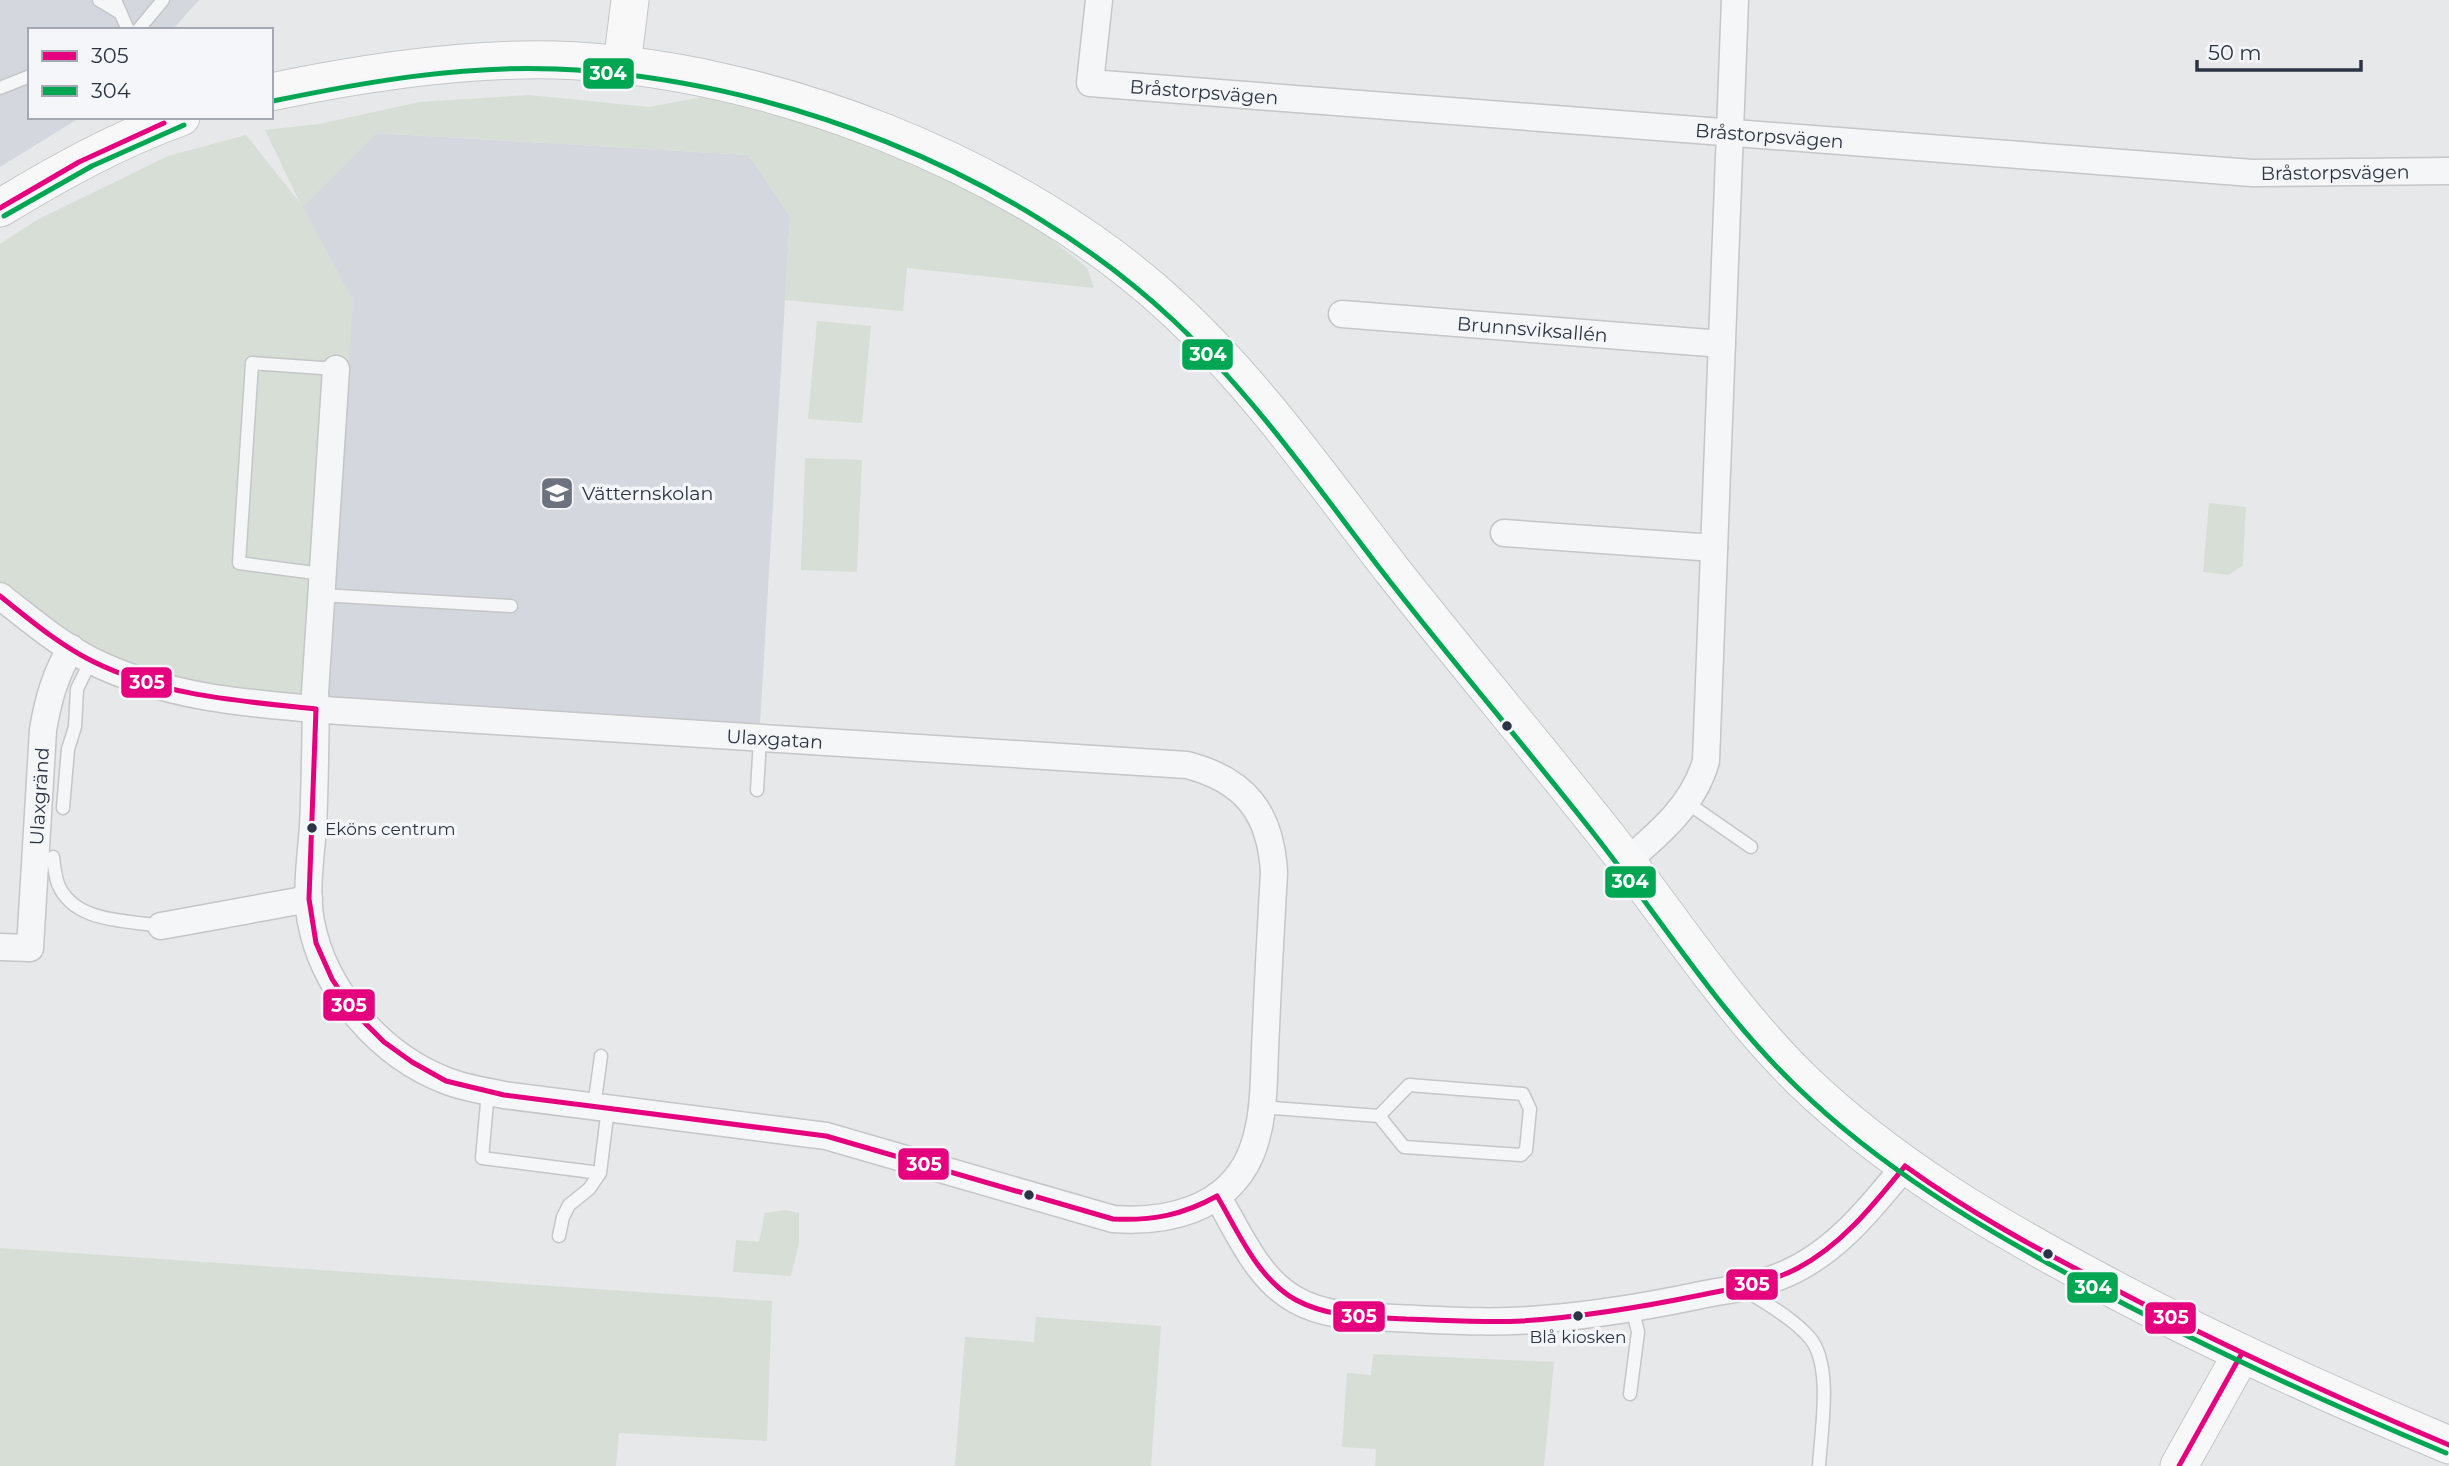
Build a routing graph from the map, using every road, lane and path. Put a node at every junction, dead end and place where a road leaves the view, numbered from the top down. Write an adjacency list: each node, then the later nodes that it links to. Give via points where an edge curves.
1 (99, 0): 6 (lane)
2 (163, 0): 8 (lane)
3 (630, 0): 9 (street)
4 (1099, 0): 14 (street, Bråstorpsvägen, via 1090,83)
5 (1735, 0): 14 (street)
6 (117, 6): 7 (lane)
7 (127, 28)
8 (140, 28)
9 (622, 65): 12 (street, via 493,62 391,72); 33 (street, via 741,87 938,155 1079,233 1129,270 1244,381 1441,633)
10 (28, 77): 11 (lane)
11 (0, 88)
12 (273, 92)
13 (169, 119): 16 (street, via 79,162)
14 (1730, 133): 15 (street, Bråstorpsvägen, via 2252,173); 18 (street)
15 (2449, 171)
16 (0, 208)
17 (1342, 314): 18 (street, Brunnsviksallén)
18 (1722, 344): 21 (street)
19 (335, 369): 22 (street); 22 (lane, via 252,363 242,513 239,564)
20 (1504, 533): 21 (street)
21 (1714, 548): 29 (street, via 1706,761)
22 (322, 584): 24 (lane); 26 (street)
23 (0, 596): 25 (street, Ulaxgatan)
24 (511, 606)
25 (81, 654): 26 (street, Ulaxgatan, via 147,683 196,696); 30 (lane); 36 (street, Ulaxgränd, via 54,680 47,703 30,948)
26 (316, 709): 27 (street, Ulaxgatan); 34 (street)
27 (760, 739): 28 (lane); 40 (street, Ulaxgatan, via 1187,765 1231,782 1258,811 1273,850)
28 (757, 790)
29 (1686, 802): 31 (lane); 33 (street)
30 (63, 807)
31 (1751, 847)
32 (53, 857): 35 (lane, via 57,882 74,906 89,915)
33 (1628, 861): 42 (street, via 1762,1038 1847,1121)
34 (309, 899): 35 (street); 38 (street, via 323,962 369,1028 423,1069)
35 (162, 926)
36 (0, 947)
37 (601, 1056): 39 (lane)
38 (488, 1092): 39 (street); 43 (lane, via 482,1158)
39 (601, 1107): 43 (lane); 44 (street, via 826,1136 1113,1219 1172,1217)
40 (1261, 1107): 41 (lane); 44 (street, via 1250,1155)
41 (1379, 1116): 41 (lane, via 1405,1147 1521,1155 1526,1150 1530,1109 1522,1094 1409,1085)
42 (1905, 1166): 46 (street, via 1864,1215 1824,1250 1779,1277); 48 (street, via 2048,1255)
43 (600, 1173): 45 (lane, via 590,1189 569,1205)
44 (1217, 1196): 47 (street, via 1266,1275 1293,1299 1319,1311 1509,1321)
45 (559, 1236)
46 (1741, 1287): 47 (street); 51 (lane, via 1791,1321 1817,1349 1824,1374)
47 (1632, 1307): 49 (lane, via 1638,1332)
48 (2242, 1353): 50 (street); 52 (street)
49 (1630, 1394)
50 (2449, 1446)
51 (1819, 1466)
52 (2179, 1466)

